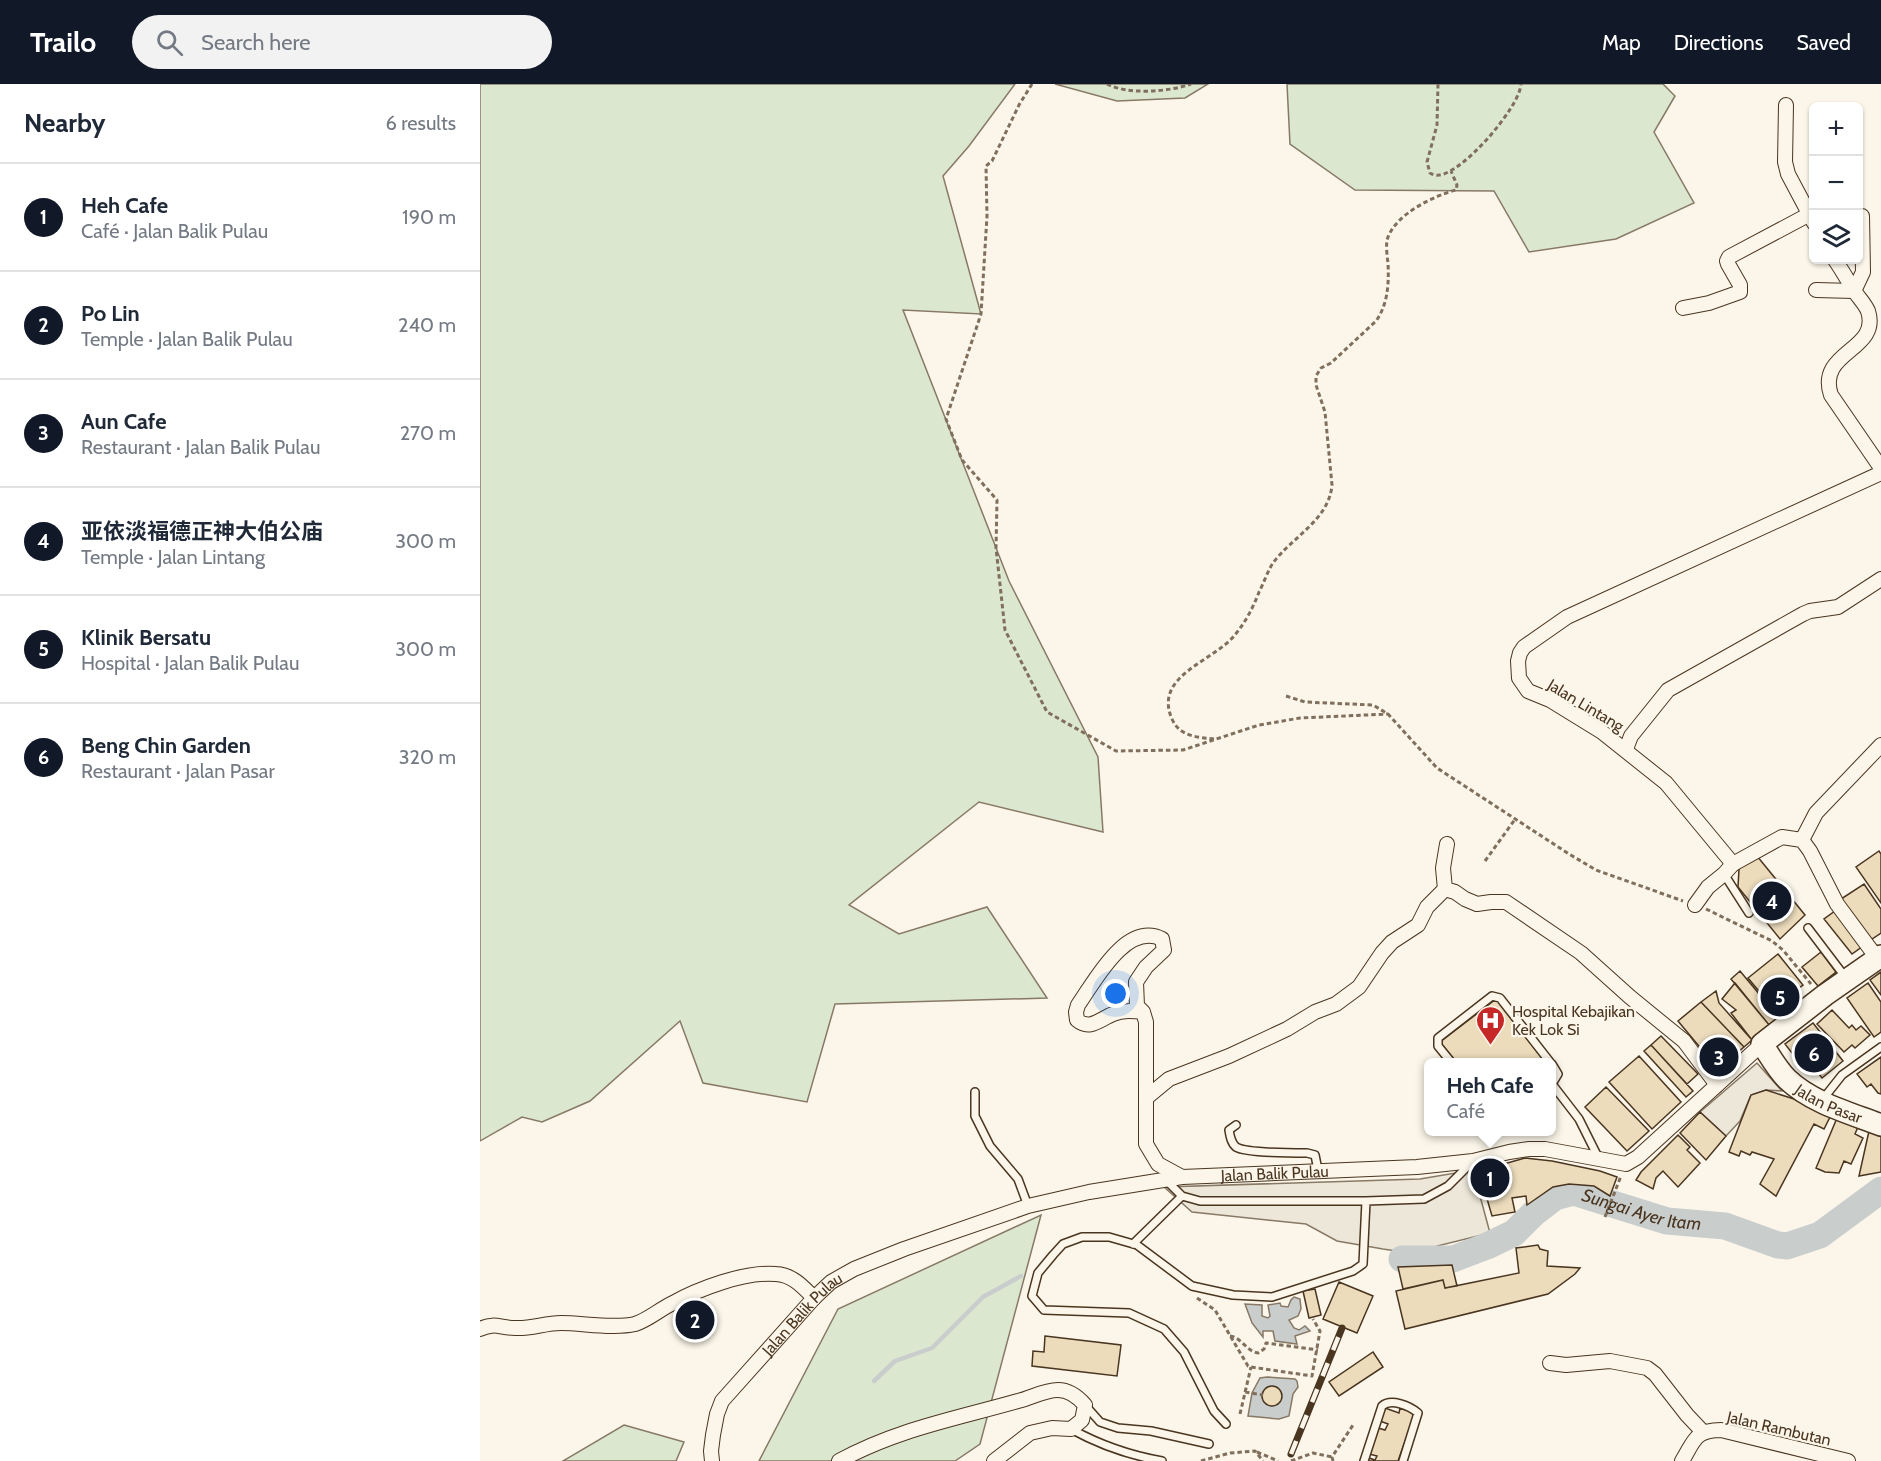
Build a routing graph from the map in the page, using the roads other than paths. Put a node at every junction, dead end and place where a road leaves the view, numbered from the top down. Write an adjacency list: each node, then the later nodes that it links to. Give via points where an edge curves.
1 (1785, 105): 2 (street, via 1785,162)
2 (1809, 215)
3 (1809, 220): 8 (street, via 1729,257 1727,261 1740,292)
4 (1838, 264): 7 (street)
5 (1863, 264): 7 (street)
6 (1816, 290): 7 (street)
7 (1854, 291): 9 (street, via 1869,311 1869,336 1836,363 1828,386)
8 (1683, 308)
9 (1881, 468)
10 (1881, 473): 13 (street, Jalan Lintang, via 1567,617 1524,647 1518,661 1519,678 1528,691 1550,700)
11 (1881, 579): 13 (street, via 1838,607 1803,614 1668,690 1631,736)
12 (1881, 745): 14 (street, via 1816,813)
13 (1626, 749): 16 (street, Jalan Lintang, via 1666,783)
14 (1802, 840): 16 (street, via 1782,837); 21 (street, via 1837,904)
15 (1447, 844): 17 (street, via 1443,868)
16 (1729, 869): 18 (street); 19 (lane)
17 (1446, 889): 28 (street, via 1477,904 1506,903 1581,952 1684,1041); 31 (street, via 1427,907 1418,925 1382,952 1359,987 1336,1004 1229,1056 1169,1079)
18 (1695, 905)
19 (1749, 912)
20 (1808, 928): 22 (lane)
21 (1879, 957): 22 (main road)
22 (1847, 980): 24 (main road)
23 (1143, 1012): 23 (street, via 1137,1006 1136,982 1164,950 1162,939 1153,934 1141,935 1120,947 1076,1012 1077,1020 1086,1025 1113,1014); 31 (street)
24 (1762, 1044): 28 (street); 32 (main road, Jalan Pasar, via 1787,1079)
25 (1881, 1047): 32 (lane, via 1842,1075)
26 (1448, 1058): 27 (lane, via 1438,1046 1438,1038 1492,996 1500,998)
27 (1547, 1058)
28 (1717, 1085): 35 (street, Jalan Balik Pulau, via 1638,1157 1626,1164)
29 (1556, 1089): 35 (lane, via 1579,1119)
30 (975, 1092): 42 (lane, via 975,1116 990,1146 1018,1179)
31 (1146, 1098): 38 (street, via 1146,1144 1158,1164)
32 (1822, 1101): 34 (main road, Jalan Pasar)
33 (1236, 1125): 37 (lane, via 1229,1130 1236,1147 1315,1155)
34 (1881, 1125)
35 (1599, 1160): 36 (street, Jalan Balik Pulau, via 1529,1149)
36 (1473, 1161): 37 (street, Jalan Balik Pulau); 41 (lane, via 1448,1186 1424,1199)
37 (1318, 1170): 38 (street, Jalan Balik Pulau)
38 (1182, 1177): 39 (street, Jalan Balik Pulau)
39 (1165, 1179): 40 (lane); 42 (street, Jalan Balik Pulau)
40 (1182, 1196): 41 (lane, via 1200,1201); 43 (lane)
41 (1366, 1201): 43 (lane, via 1363,1264 1353,1271 1272,1297 1233,1295 1192,1286)
42 (1028, 1206): 44 (street, Jalan Balik Pulau, via 854,1269)
43 (1133, 1244): 48 (lane, via 1109,1237 1082,1237 1063,1244 1038,1273 1032,1296 1044,1310 1129,1313 1164,1329 1184,1352 1214,1411)
44 (814, 1298): 45 (street, via 786,1276 761,1275 716,1283 632,1324 548,1323 534,1328 512,1328 492,1324); 53 (street, Jalan Balik Pulau, via 722,1401 713,1435)
45 (480, 1329)
46 (1550, 1363): 50 (street, via 1610,1361 1647,1368)
47 (1085, 1405): 49 (street, via 1083,1420); 51 (lane, via 1100,1422 1118,1428); 54 (street, via 1072,1394 1047,1391 898,1434)
48 (1226, 1424)
49 (1071, 1429): 55 (street, via 1030,1433); 56 (lane, via 1104,1446)
50 (1703, 1432): 52 (street, Jalan Rambutan, via 1721,1430); 59 (street, Jalan Rambutan, via 1694,1439)
51 (1209, 1444)
52 (1803, 1456): 60 (street, Jalan Rambutan)
53 (712, 1461)
54 (839, 1461)
55 (994, 1461)
56 (1162, 1461)
57 (1364, 1461): 58 (lane, via 1386,1402 1418,1413)
58 (1402, 1461)
59 (1682, 1461)
60 (1848, 1461)

